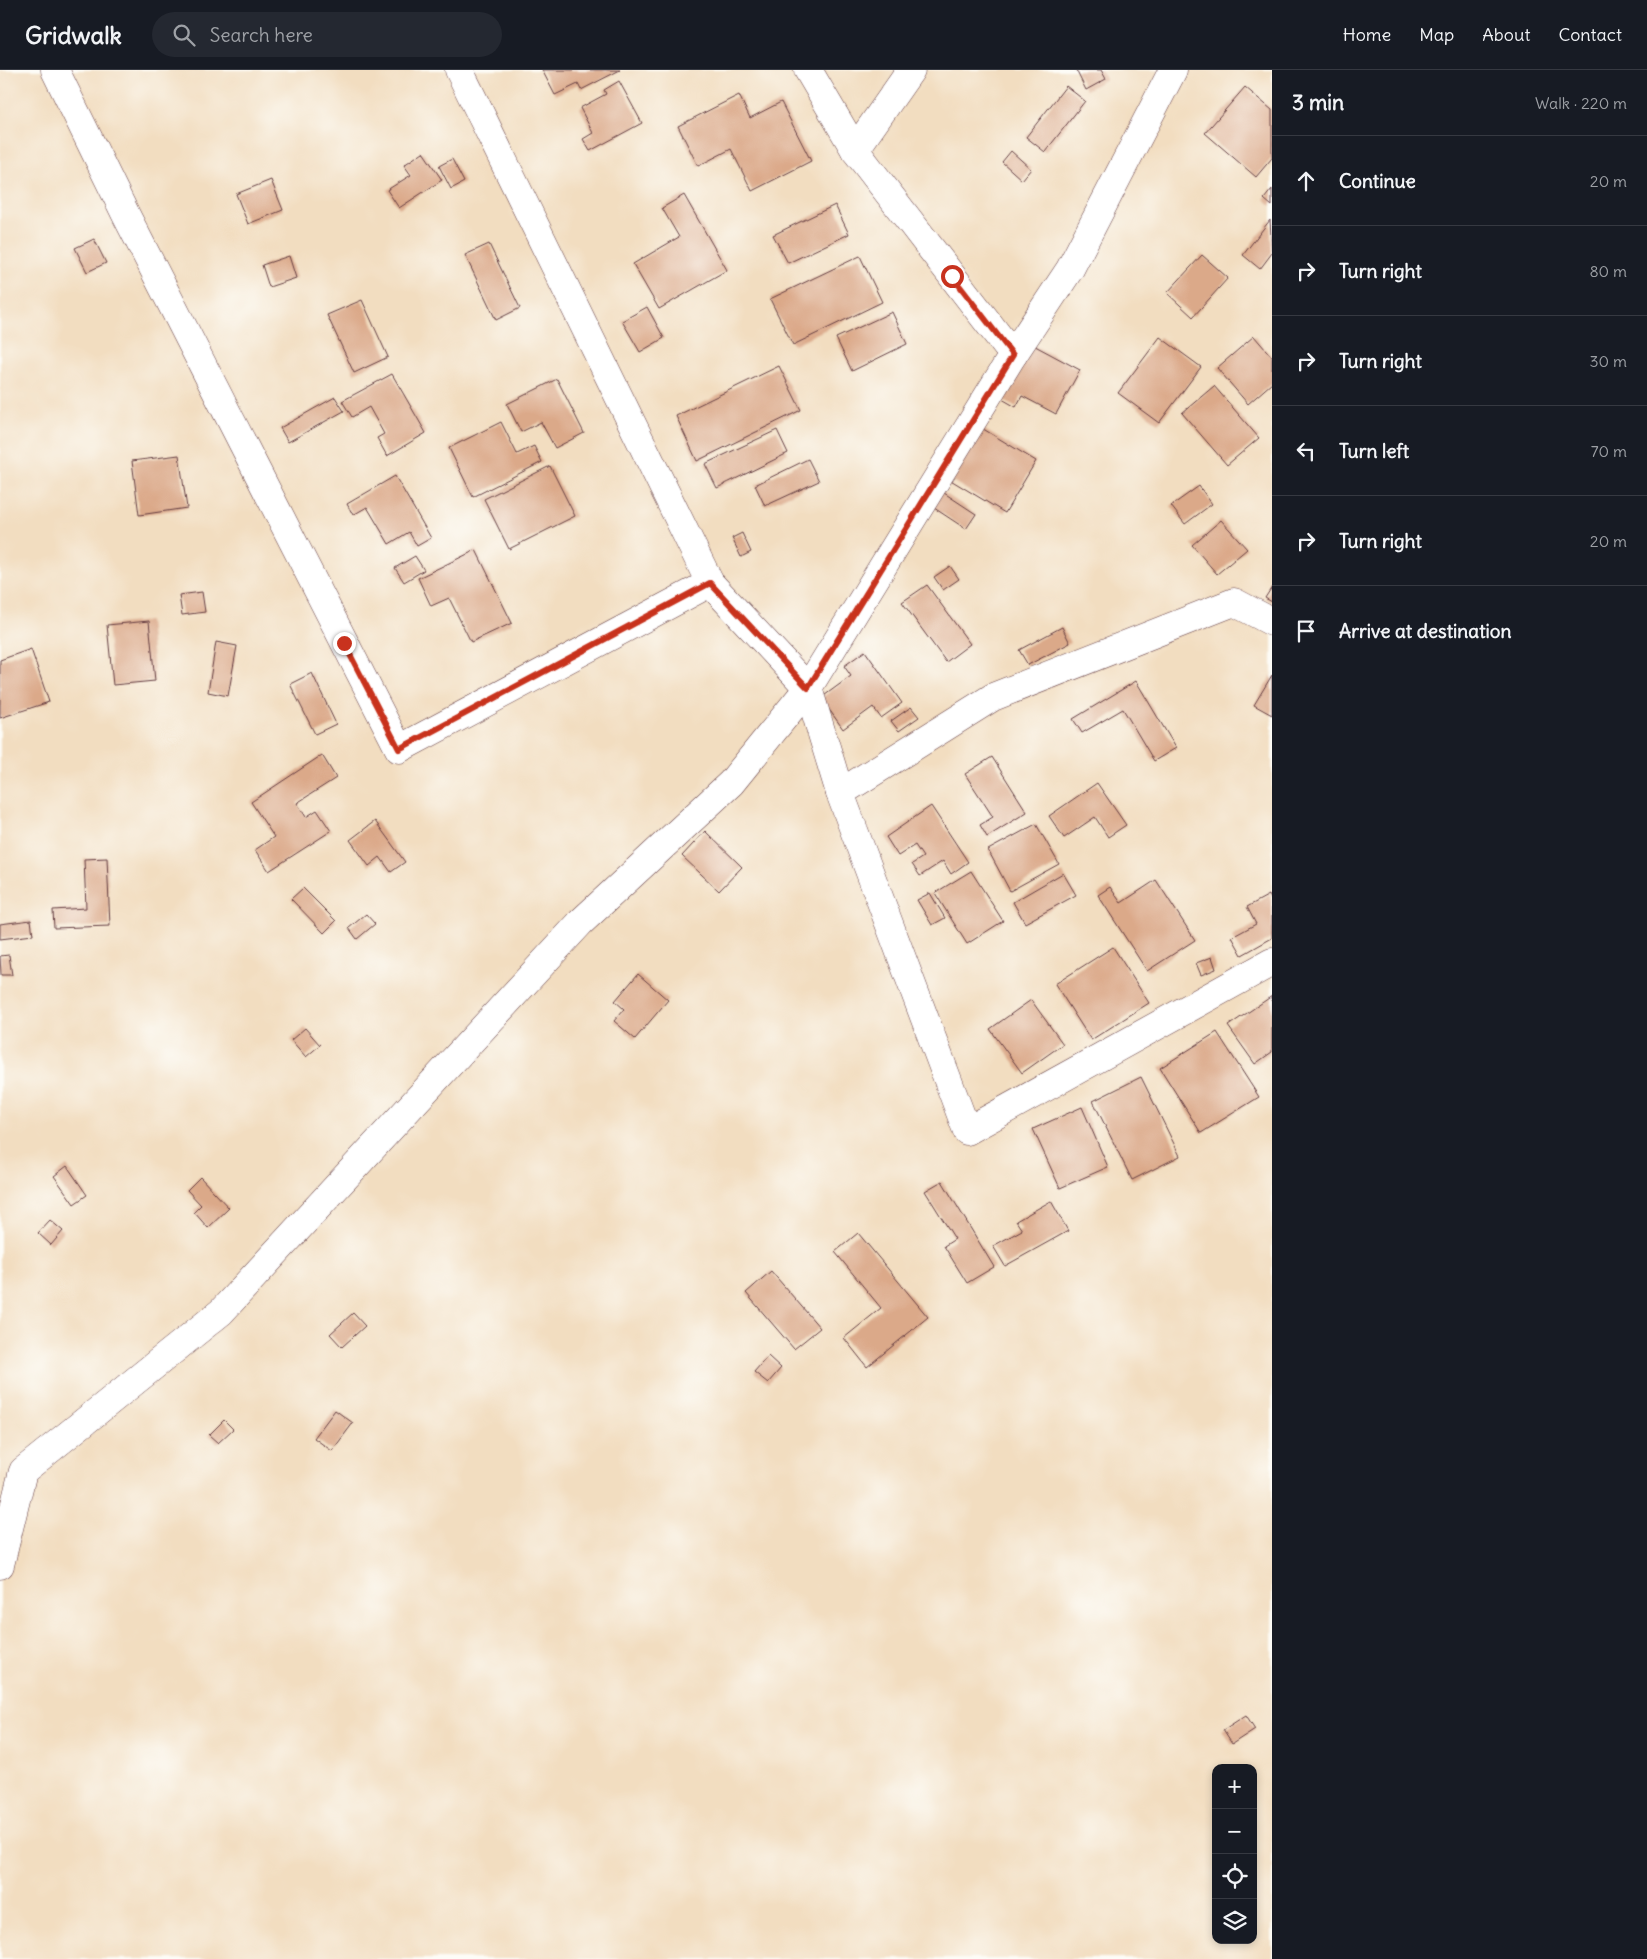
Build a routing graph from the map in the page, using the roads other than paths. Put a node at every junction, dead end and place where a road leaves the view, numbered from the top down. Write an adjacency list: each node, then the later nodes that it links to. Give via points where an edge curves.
1 (56, 70): 8 (street, via 399,749)
2 (459, 70): 8 (street)
3 (808, 70): 6 (street)
4 (911, 70): 6 (street)
5 (1173, 70): 7 (street, via 1070,269)
6 (855, 150): 7 (street)
7 (1013, 355): 10 (street)
8 (710, 583): 10 (street)
9 (1272, 622): 11 (street, via 1234,602 993,697)
10 (808, 688): 11 (street); 13 (street, via 731,783 581,922 221,1312 23,1471)
11 (840, 793): 12 (street, via 966,1131)
12 (1272, 962)
13 (0, 1565)

